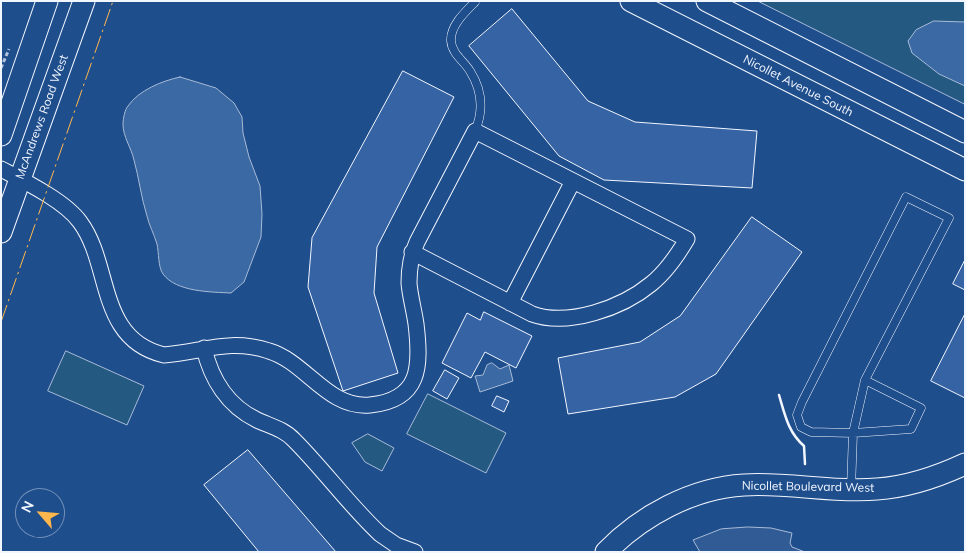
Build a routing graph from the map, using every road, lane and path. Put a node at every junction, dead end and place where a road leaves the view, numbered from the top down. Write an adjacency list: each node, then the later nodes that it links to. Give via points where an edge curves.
1 (47, 1): 8 (main road)
2 (84, 1): 11 (main road, McAndrews Road West)
3 (631, 1): 10 (main road, Nicollet Avenue South)
4 (707, 1): 7 (main road)
5 (475, 2): 6 (lane, via 453,30 451,42 470,71 481,100 481,117)
6 (475, 130): 12 (street); 14 (street)
7 (965, 132)
8 (1, 135)
9 (1, 168): 11 (street)
10 (965, 170)
11 (20, 179): 13 (main road, McAndrews Road West); 16 (street, via 62,205 79,220 88,236 115,315 134,340 147,349 164,354)
12 (574, 181): 15 (street); 15 (street, via 688,240 650,285 612,306 555,319 542,318)
13 (1, 232)
14 (412, 252): 15 (street); 16 (street, via 409,284 418,361 413,382 401,396 366,406 344,401 326,391 292,362 270,351 242,345)
15 (510, 303)
16 (204, 348): 21 (street, via 214,377 238,407 288,435 380,534)
17 (865, 380): 18 (lane); 18 (lane, via 921,408 911,429); 18 (lane, via 949,218 906,198 797,415 801,427 811,432)
18 (853, 434): 20 (lane)
19 (965, 464): 20 (main road, Nicollet Boulevard West, via 916,483)
20 (852, 489): 22 (main road, Nicollet Boulevard West, via 761,484 718,489 658,511 621,536)
21 (415, 552)
22 (606, 552)

